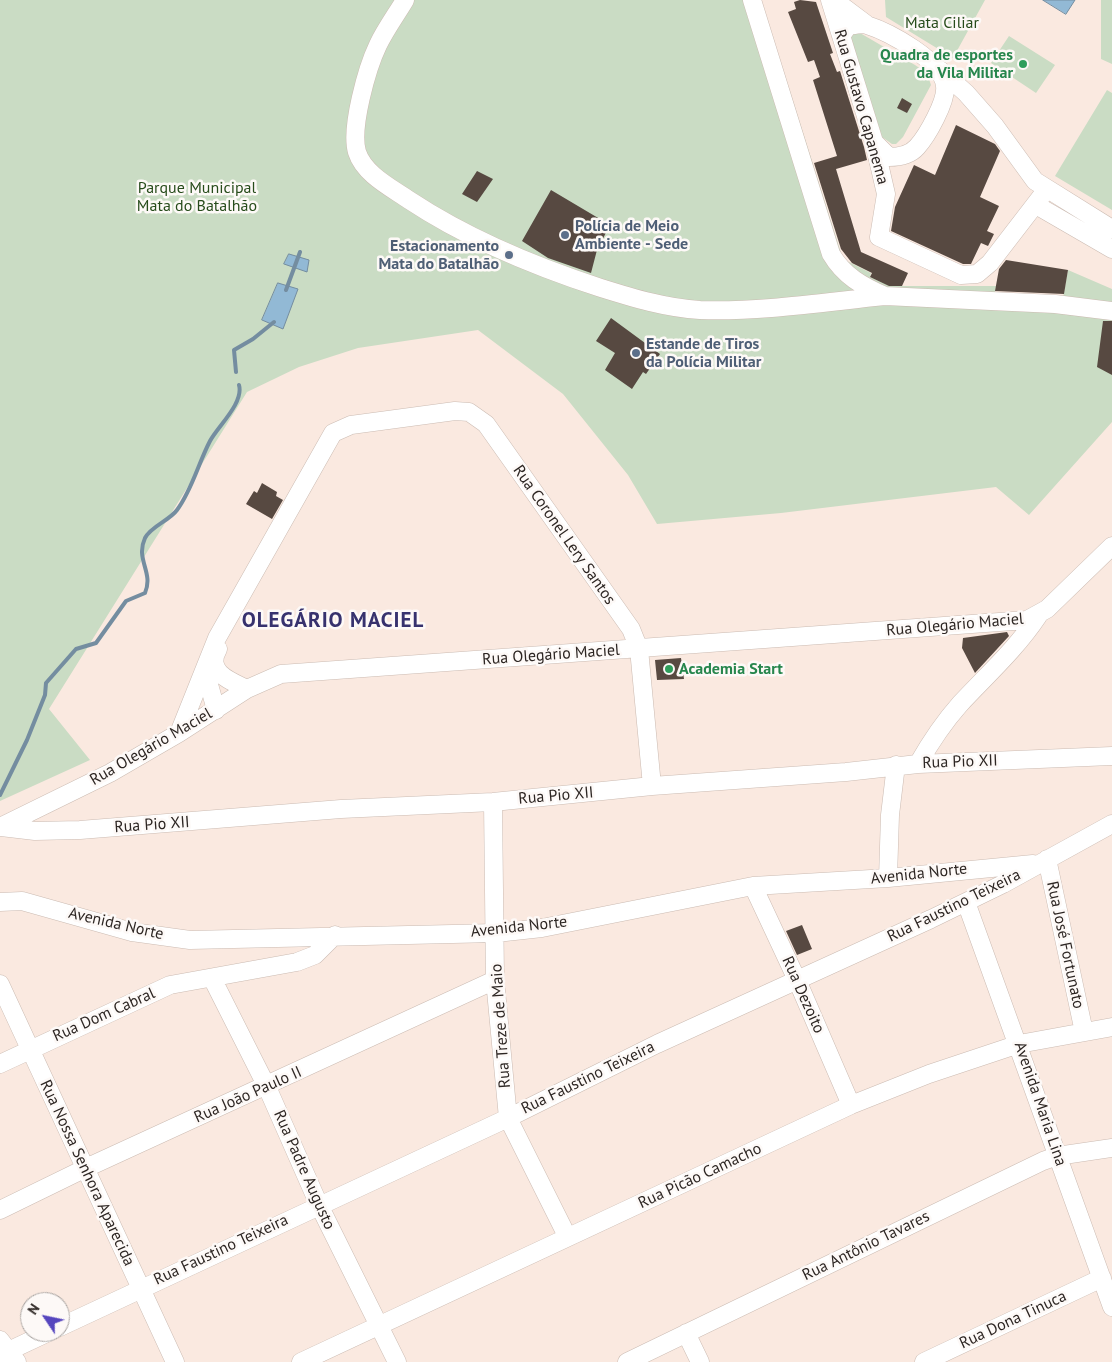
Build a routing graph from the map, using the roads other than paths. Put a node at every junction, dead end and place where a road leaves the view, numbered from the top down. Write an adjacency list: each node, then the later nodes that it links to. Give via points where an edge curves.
1 (405, 0): 16 (street, via 376,50 354,137 364,166 429,213 486,244 559,274 659,304 700,310)
2 (752, 0): 16 (street, via 831,254 838,266 862,286)
3 (830, 0): 6 (street, Rua Gustavo Capanema)
4 (834, 0): 5 (street)
5 (866, 24): 6 (street, via 848,26); 7 (street, via 927,57)
6 (841, 36): 8 (street, Rua Gustavo Capanema)
7 (939, 69): 8 (street, via 945,86 943,103 917,148 901,157 889,158); 9 (street, via 966,93 1035,181)
8 (874, 142): 14 (street, Rua Gustavo Capanema, via 886,194 879,237)
9 (1047, 189): 10 (street); 11 (street)
10 (1036, 205): 12 (street); 13 (street)
11 (1112, 229)
12 (1112, 249)
13 (990, 263): 14 (street, via 978,274); 15 (street)
14 (961, 275): 15 (street, via 978,280)
15 (982, 294): 16 (street); 17 (street)
16 (886, 296)
17 (1112, 310)
18 (1112, 546): 19 (street, Rua Olegário Maciel)
19 (1038, 616): 20 (street, Rua Olegário Maciel, via 1027,620); 26 (street, via 1021,640 959,706)
20 (639, 650): 21 (street, Rua Coronel Lery Santos, via 631,629 486,424 468,412 455,411 351,425 334,434); 22 (street, Rua Olegário Maciel, via 292,673); 28 (street, Rua Coronel Lery Santos)
21 (212, 656): 22 (street, via 221,676); 23 (street, via 208,681); 24 (street, Rua Coronel Lery Santos)
22 (247, 689): 23 (street, Rua Olegário Maciel)
23 (216, 710): 24 (street, Rua Olegário Maciel)
24 (179, 733): 31 (street, Rua Olegário Maciel, via 110,773)
25 (1112, 756): 26 (street, Rua Pio XII)
26 (918, 764): 27 (street, Rua Pio XII)
27 (896, 765): 28 (street, Rua Pio XII, via 846,772); 33 (street)
28 (652, 786): 29 (street, Rua Pio XII)
29 (493, 802): 31 (street, Rua Pio XII, via 341,809 80,830 35,831); 37 (street, Rua Treze de Maio)
30 (1112, 824): 32 (street, Rua Faustino Teixeira)
31 (0, 827)
32 (1042, 861): 33 (street, Avenida Norte); 36 (street, Rua Faustino Teixeira); 44 (street, Rua José Fortunato)
33 (888, 878): 34 (street, Avenida Norte)
34 (753, 886): 37 (street, Avenida Norte, via 542,928); 41 (street, Rua Dezoito)
35 (0, 902): 38 (street, Avenida Norte, via 22,901 132,932 190,940)
36 (966, 902): 41 (street, Rua Faustino Teixeira); 45 (street, Avenida Maria Lina)
37 (496, 933): 38 (street, Avenida Norte); 40 (street, Rua Treze de Maio)
38 (336, 935): 39 (street, Rua Dom Cabral, via 315,955 297,962)
39 (212, 978): 46 (street, Rua Dom Cabral, via 170,985); 48 (street, Rua Padre Augusto)
40 (496, 980): 48 (street, Rua João Paulo II); 50 (street, Rua Treze de Maio)
41 (797, 980): 49 (street, Rua Dezoito); 50 (street, Rua Faustino Teixeira, via 657,1044)
42 (0, 984): 46 (street, Rua Nossa Senhora Aparecida)
43 (1112, 1027): 44 (street, Rua Picão Camacho)
44 (1084, 1032): 45 (street, Rua Picão Camacho)
45 (1019, 1044): 49 (street, Rua Picão Camacho, via 922,1076); 52 (street, Avenida Maria Lina)
46 (30, 1049): 47 (street, Rua Dom Cabral); 53 (street, Rua Nossa Senhora Aparecida)
47 (0, 1064)
48 (267, 1087): 53 (street, Rua João Paulo II); 54 (street, Rua Padre Augusto)
49 (851, 1105): 56 (street, Rua Picão Camacho)
50 (508, 1118): 54 (street, Rua Faustino Teixeira); 56 (street, Rua Treze de Maio)
51 (1112, 1148): 52 (street, Rua Antônio Tavares)
52 (1057, 1156): 57 (street, Avenida Maria Lina); 62 (street, Rua Antônio Tavares)
53 (86, 1168): 55 (street, Rua João Paulo II); 58 (street, Rua Nossa Senhora Aparecida)
54 (319, 1205): 58 (street, Rua Faustino Teixeira); 61 (street, Rua Padre Augusto)
55 (0, 1210)
56 (568, 1236): 61 (street, Rua Picão Camacho)
57 (1102, 1278): 59 (street, Avenida Maria Lina); 70 (street, Rua Dona Tinuca)
58 (140, 1288): 60 (street, Rua Faustino Teixeira); 65 (street, Rua Nossa Senhora Aparecida)
59 (1112, 1307)
60 (70, 1321)
61 (381, 1327): 66 (street, Rua Picão Camacho); 67 (street, Rua Padre Augusto)
62 (686, 1333): 68 (street, Rua Antônio Tavares); 69 (street)
63 (28, 1342): 64 (street)
64 (6, 1352)
65 (174, 1362)
66 (301, 1362)
67 (397, 1362)
68 (626, 1362)
69 (700, 1362)
70 (924, 1362)

